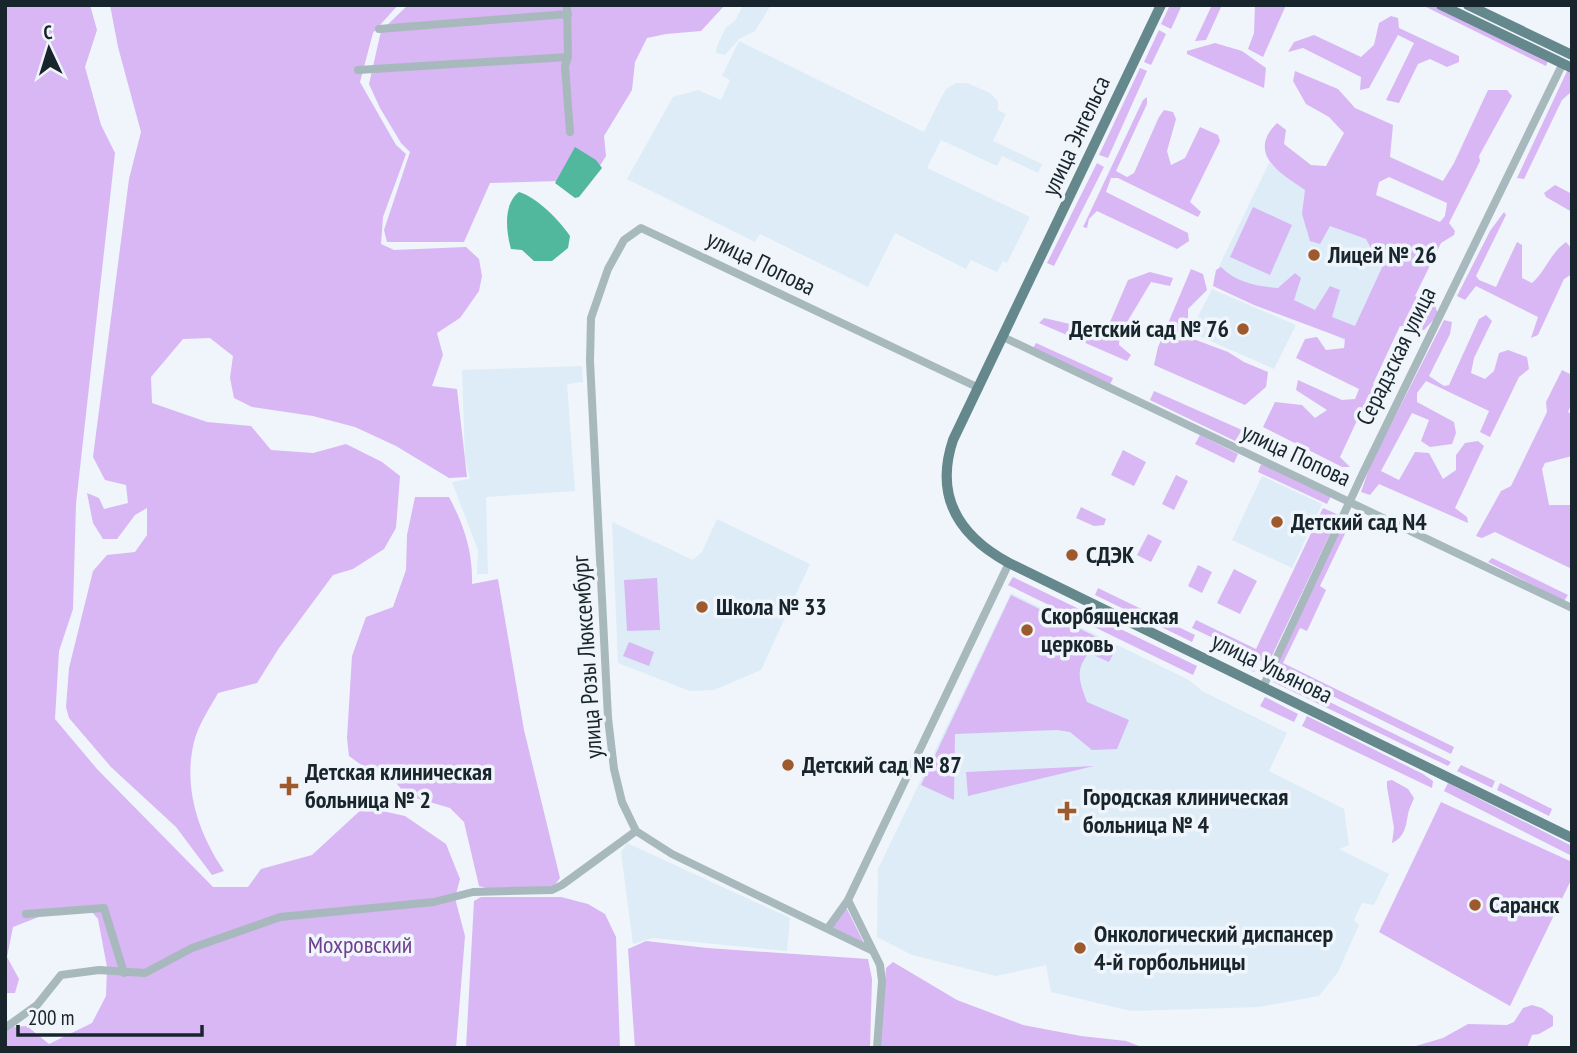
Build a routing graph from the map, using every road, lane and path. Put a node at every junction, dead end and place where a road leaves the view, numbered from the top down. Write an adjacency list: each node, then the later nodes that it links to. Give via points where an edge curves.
1 (1161, 5): 12 (main road, улица Энгельса)
2 (1441, 5): 8 (main road)
3 (1468, 5): 6 (main road)
4 (567, 10): 5 (street); 7 (street)
5 (379, 29)
6 (1570, 51): 8 (main road, Серадзская улица)
7 (568, 57): 9 (street); 10 (street)
8 (1567, 66): 14 (street, Серадзская улица)
9 (358, 71)
10 (570, 132)
11 (641, 228): 13 (street, улица Попова); 18 (street, улица Розы Люксембург, via 624,240 608,269 589,329 608,718 614,769)
12 (1003, 338): 13 (main road); 14 (street, улица Попова)
13 (979, 388): 15 (main road, улица Ульянова, via 953,440 948,494 961,525 973,539)
14 (1350, 502): 16 (street, улица Попова); 17 (street, Серадзская улица)
15 (1009, 563): 17 (main road, улица Ульянова); 20 (street)
16 (1572, 608)
17 (1263, 687): 19 (main road, улица Ульянова)
18 (635, 831): 22 (street, via 672,854); 24 (street, via 552,890 473,892 434,902 280,917 192,948 145,973)
19 (1572, 838)
20 (848, 900): 22 (street); 23 (street)
21 (26, 914): 24 (street, via 104,908)
22 (828, 928): 23 (street)
23 (873, 951): 26 (street, via 882,981)
24 (124, 973): 25 (street, via 99,970 61,975 37,1005)
25 (5, 1028)
26 (877, 1048)

